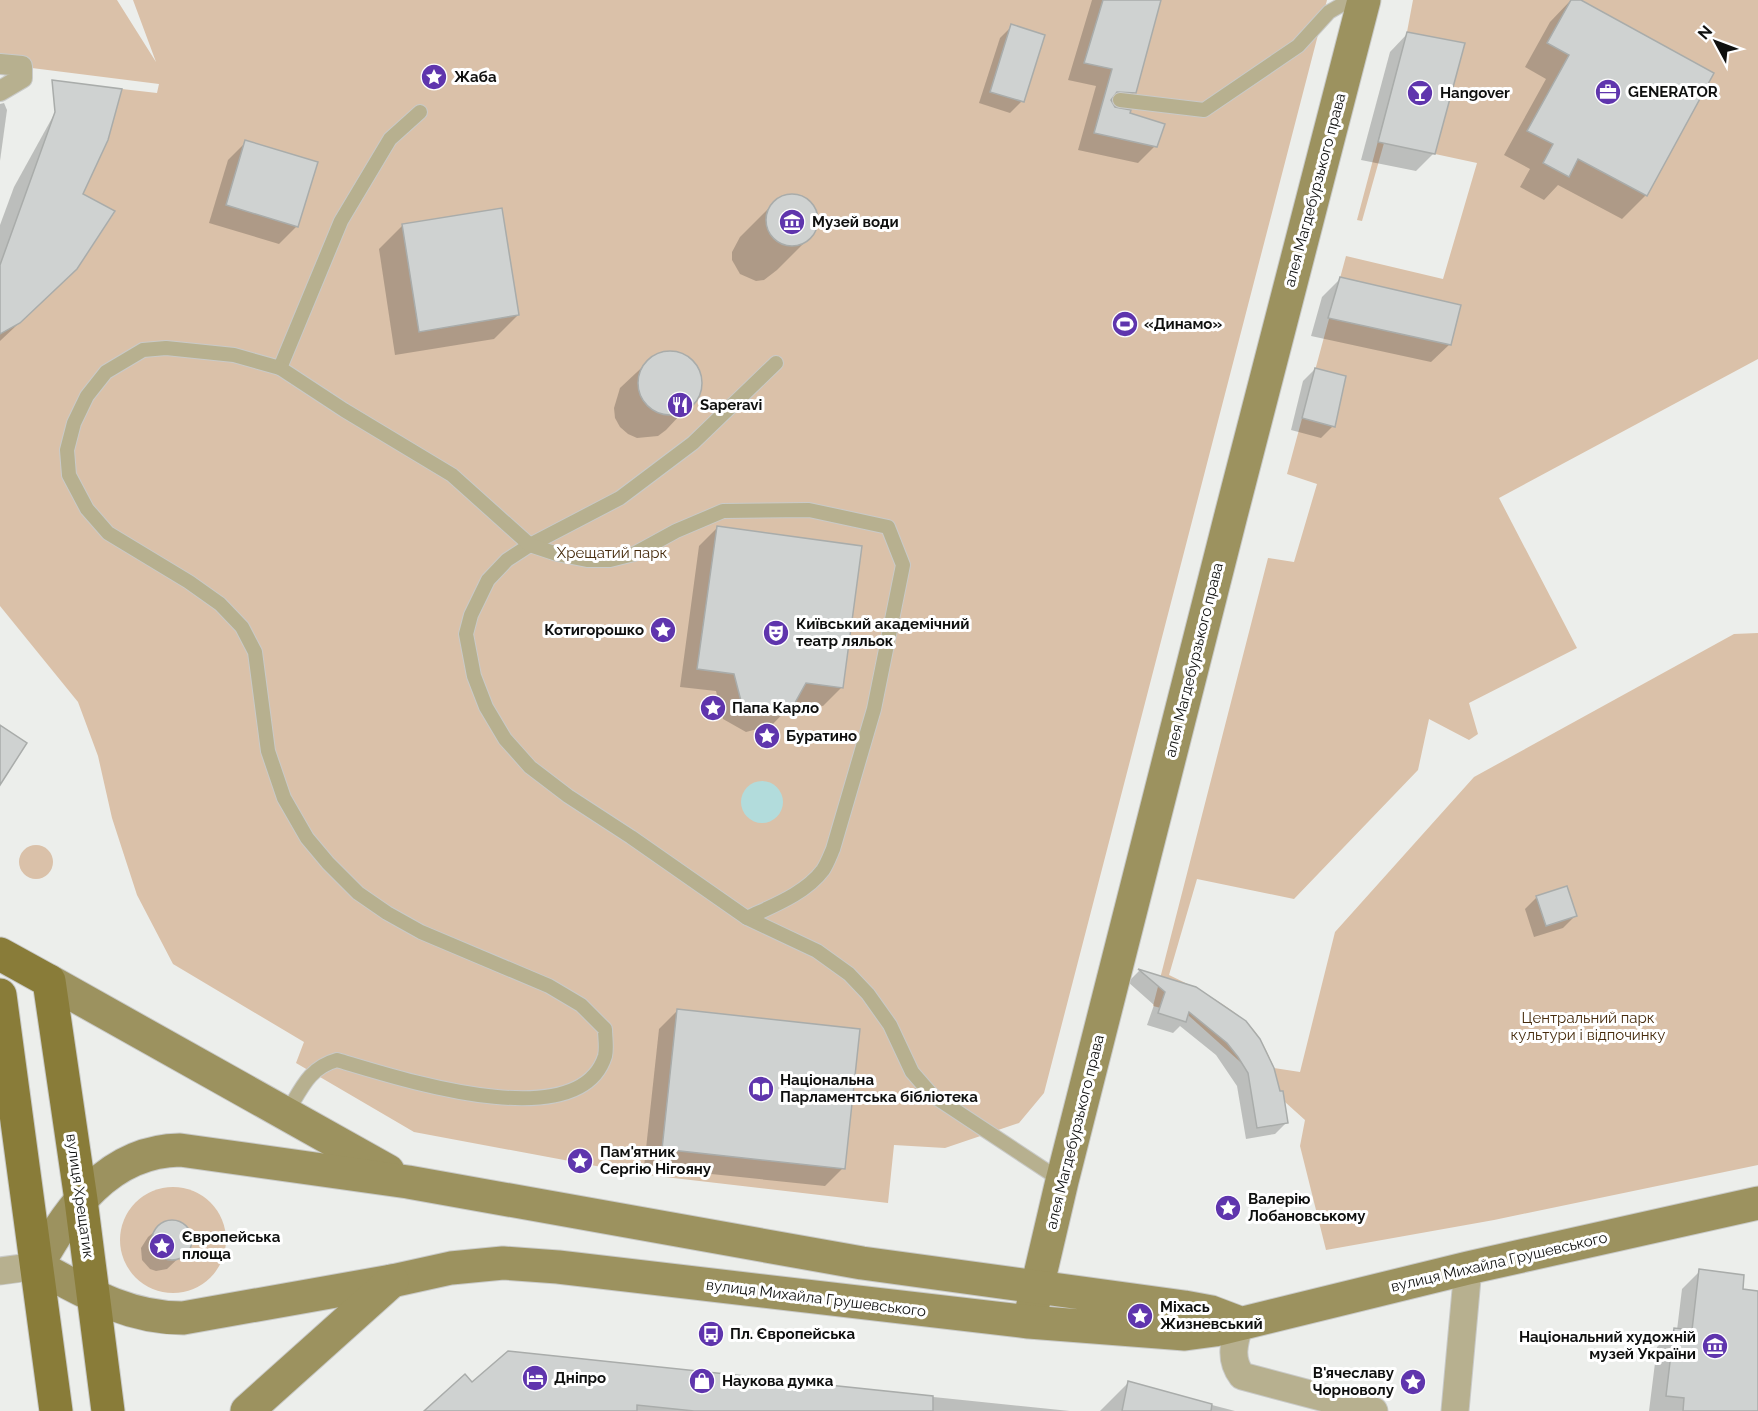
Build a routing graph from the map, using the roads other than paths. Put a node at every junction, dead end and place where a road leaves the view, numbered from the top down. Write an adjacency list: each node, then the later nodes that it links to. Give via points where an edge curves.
1 (1350, 0): 5 (lane, via 1329,12 1298,45 1204,110)
2 (1364, 0): 15 (main road, алея Магдебурзького права)
3 (0, 64): 4 (street, via 22,66 22,78)
4 (0, 91)
5 (1120, 99)
6 (420, 112): 8 (lane, via 390,139 341,221)
7 (776, 363): 9 (lane, via 693,443 620,498)
8 (280, 368): 9 (lane, via 452,475); 14 (lane, via 234,355 166,348 143,350 106,372 87,396 67,450 69,475 87,509 108,533 189,582 220,604 242,627 255,652 268,752 284,798 307,838 328,863 358,894 421,932 549,986 581,1005 604,1029 606,1055 594,1077 566,1094 536,1099 422,1085 337,1060 312,1073)
9 (530, 544): 10 (lane, via 488,580 471,615 466,634 474,676 486,707 505,739 530,767); 10 (lane, via 577,558 610,560 634,554 723,511 809,510 888,527 903,565 874,709 833,849 813,881)
10 (747, 918): 15 (lane, via 817,951 849,974 890,1025 912,1072 932,1095)
11 (0, 954): 12 (main road)
12 (49, 981): 14 (main road); 17 (main road, вулиця Хрещатик)
13 (0, 995): 19 (main road)
14 (286, 1114): 16 (main road)
15 (1062, 1181): 23 (main road, алея Магдебурзького права)
16 (408, 1182): 17 (main road, via 161,1150 109,1173); 23 (main road, via 862,1263)
17 (81, 1200): 19 (main road, via 56,1231); 24 (main road, вулиця Хрещатик)
18 (1758, 1203): 20 (main road, вулиця Михайла Грушевського)
19 (37, 1266): 21 (street); 24 (main road); 27 (main road)
20 (1467, 1268): 26 (main road, вулиця Михайла Грушевського); 31 (street)
21 (0, 1271)
22 (392, 1281): 24 (main road, via 183,1318 158,1318); 25 (main road, вулиця Михайла Грушевського, via 451,1268 503,1263); 29 (main road)
23 (1036, 1288): 25 (main road, алея Магдебурзького права); 26 (main road, via 1184,1307)
24 (93, 1296): 28 (main road, вулиця Хрещатик)
25 (1029, 1322): 26 (main road, вулиця Михайла Грушевського, via 1185,1334)
26 (1240, 1323): 30 (street, via 1234,1365 1242,1376)
27 (56, 1411)
28 (108, 1411)
29 (247, 1411)
30 (1374, 1411)
31 (1455, 1411)

